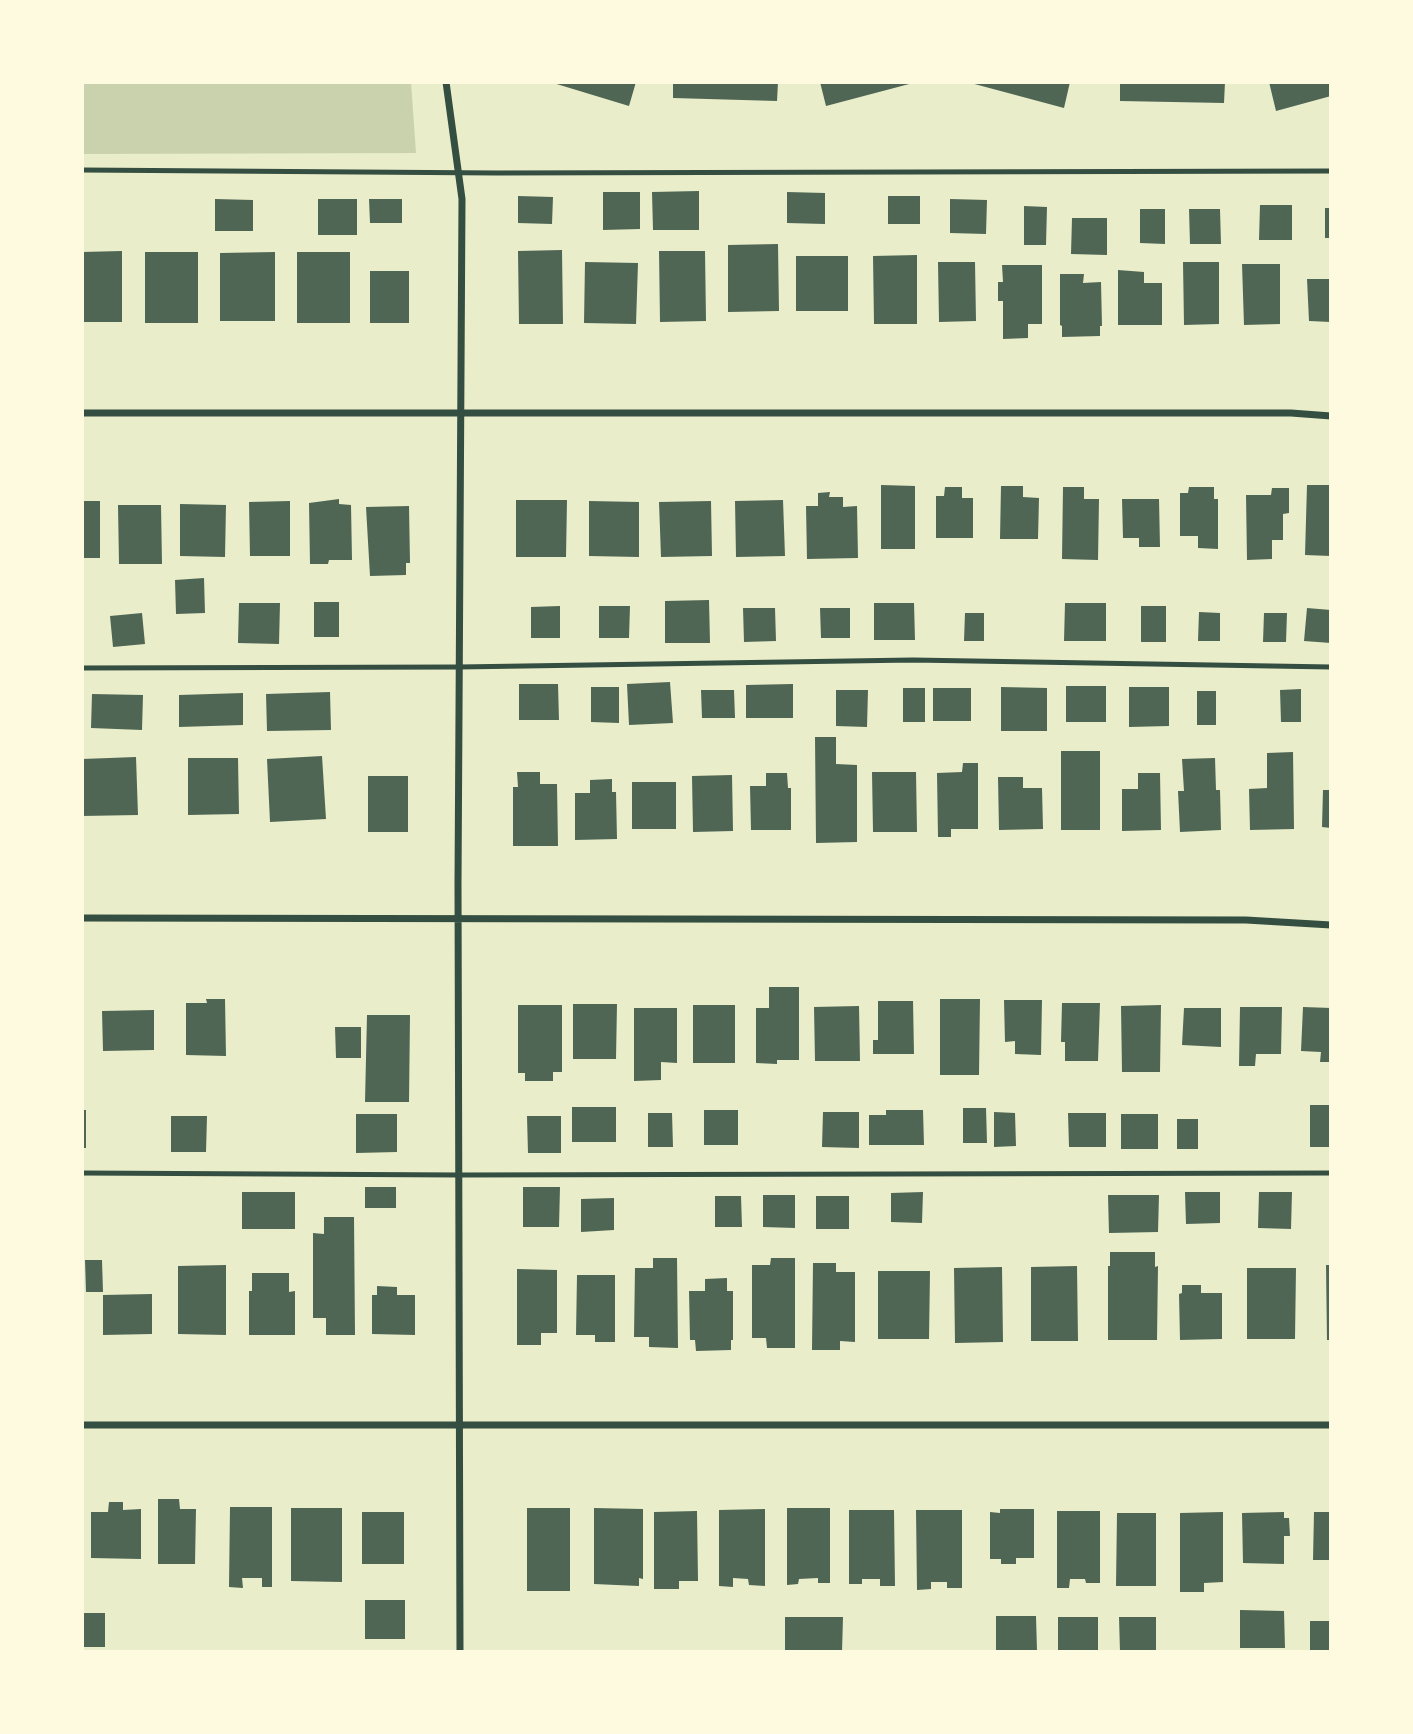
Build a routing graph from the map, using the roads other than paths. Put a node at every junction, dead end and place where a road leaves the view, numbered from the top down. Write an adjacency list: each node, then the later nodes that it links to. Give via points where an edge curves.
1 (446, 82): 4 (street)
2 (82, 170): 4 (lane)
3 (1331, 171): 4 (lane)
4 (458, 173): 6 (street, via 462,200)
5 (82, 413): 6 (street)
6 (460, 414): 7 (street); 8 (street)
7 (1331, 416)
8 (459, 667): 9 (lane, via 913,660); 10 (lane); 12 (street)
9 (1331, 667)
10 (82, 668)
11 (82, 918): 12 (street)
12 (459, 919): 13 (street, via 1246,920); 16 (street)
13 (1331, 925)
14 (82, 1172): 16 (lane)
15 (1331, 1173): 16 (lane)
16 (460, 1175): 18 (street)
17 (82, 1425): 18 (street)
18 (461, 1425): 19 (street); 20 (street)
19 (1331, 1425)
20 (460, 1652)

